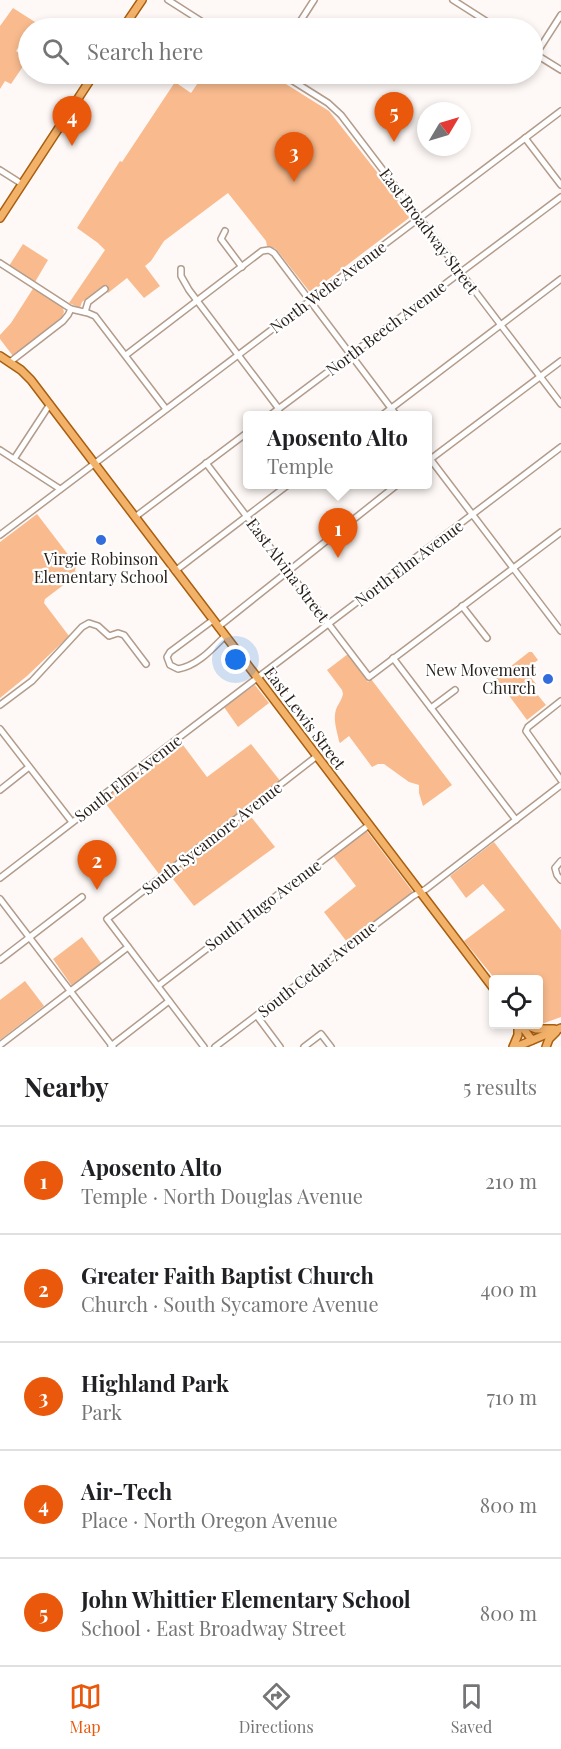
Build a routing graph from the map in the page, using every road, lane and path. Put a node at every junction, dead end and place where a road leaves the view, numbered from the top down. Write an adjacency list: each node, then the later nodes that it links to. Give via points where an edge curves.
1 (142, 0): 6 (main road)
2 (168, 0): 7 (street)
3 (314, 0): 8 (street)
4 (453, 0): 9 (street)
5 (561, 15): 10 (street)
6 (130, 18)
7 (196, 18)
8 (302, 18)
9 (481, 18)
10 (543, 40)
11 (543, 59): 12 (street)
12 (561, 70)
13 (87, 84): 18 (main road)
14 (298, 84): 22 (street, East Broadway Street, via 341,115)
15 (561, 111): 16 (street, North Wehe Avenue)
16 (525, 138): 19 (street); 22 (street, North Wehe Avenue)
17 (0, 170): 18 (street)
18 (22, 184): 21 (main road)
19 (561, 185)
20 (561, 197): 27 (street, North Beech Avenue)
21 (0, 218)
22 (419, 218): 27 (street, East Broadway Street); 31 (street, North Wehe Avenue)
23 (225, 231): 25 (street, via 221,239)
24 (0, 263): 32 (street)
25 (242, 267): 30 (street); 31 (street, via 269,250)
26 (181, 269): 30 (street, via 184,283)
27 (461, 272): 34 (street, East Broadway Street); 37 (street, North Beech Avenue)
28 (561, 279): 34 (street)
29 (105, 289): 33 (street, via 88,302)
30 (196, 300): 35 (street); 36 (street)
31 (310, 301): 36 (street, North Wehe Avenue); 37 (street)
32 (71, 309): 33 (street); 40 (street, via 63,321)
33 (85, 312): 35 (street, via 99,320)
34 (501, 325): 41 (street, East Broadway Street); 45 (street)
35 (126, 355): 46 (street)
36 (238, 355): 44 (street); 46 (street, North Wehe Avenue)
37 (351, 355): 44 (street, North Beech Avenue); 45 (street)
38 (0, 356): 40 (main road, East Lewis Street)
39 (561, 361): 41 (street)
40 (10, 362): 42 (main road, East Lewis Street, via 28,376)
41 (540, 377): 43 (street, East Broadway Street); 53 (street)
42 (50, 404): 54 (street); 55 (main road, East Lewis Street)
43 (561, 404)
44 (279, 408): 47 (street, North Beech Avenue)
45 (391, 408): 48 (street); 49 (street)
46 (166, 409): 55 (street, North Wehe Avenue)
47 (275, 411)
48 (387, 411)
49 (393, 411)
50 (243, 436): 56 (street)
51 (561, 447): 61 (street, North Elm Avenue)
52 (0, 450): 54 (street)
53 (432, 457)
54 (14, 459): 58 (street)
55 (94, 463): 58 (street, North Wehe Avenue); 63 (main road, East Lewis Street)
56 (206, 463): 62 (street, East Alvina Street); 63 (street)
57 (432, 463): 61 (street)
58 (60, 489): 65 (street, North Wehe Avenue)
59 (282, 489): 62 (street)
60 (392, 489): 68 (street)
61 (472, 515): 66 (street); 71 (street, North Elm Avenue)
62 (247, 516): 67 (street); 68 (street, East Alvina Street)
63 (135, 517): 67 (main road, East Lewis Street)
64 (561, 532): 66 (street)
65 (0, 535)
66 (513, 568): 69 (street); 72 (street)
67 (176, 571): 70 (main road, East Lewis Street)
68 (288, 571): 70 (street); 71 (street, East Alvina Street)
69 (462, 606): 74 (street); 75 (street)
70 (216, 623): 73 (main road, East Lewis Street); 73 (street, via 170,652 170,665 185,668)
71 (329, 624): 75 (street, East Alvina Street, via 369,676); 77 (street, North Elm Avenue)
72 (561, 631)
73 (225, 636): 77 (main road, East Lewis Street)
74 (487, 638)
75 (393, 658): 81 (street)
76 (146, 664): 80 (street, via 123,635 109,636 89,623 32,681)
77 (257, 678): 83 (main road, East Lewis Street); 89 (street, South Elm Avenue)
78 (455, 690): 81 (street)
79 (561, 701): 85 (street, via 526,731)
80 (0, 705)
81 (431, 708): 88 (street)
82 (0, 729): 84 (street)
83 (317, 756): 90 (main road, East Lewis Street); 98 (street, South Sycamore Avenue, via 107,919)
84 (29, 767): 87 (street); 89 (street)
85 (561, 780)
86 (561, 785): 88 (street, South Cedar Avenue)
87 (0, 790)
88 (516, 820): 94 (street, South Cedar Avenue)
89 (72, 822): 92 (street, South Elm Avenue)
90 (369, 825): 94 (main road, East Lewis Street); 101 (street, South Hugo Avenue)
91 (561, 861): 93 (street, via 555,868)
92 (0, 878)
93 (561, 880)
94 (420, 892): 100 (main road, East Lewis Street); 104 (street, South Cedar Avenue)
95 (82, 897): 97 (street)
96 (0, 898): 97 (street)
97 (30, 937): 99 (street); 102 (street)
98 (128, 947): 101 (street); 102 (street)
99 (0, 960)
100 (489, 982)
101 (158, 986): 103 (street)
102 (70, 991): 110 (street); 111 (street)
103 (169, 1001): 111 (street); 112 (street)
104 (256, 1016): 113 (street, South Cedar Avenue); 114 (street)
105 (560, 1028): 108 (main road); 109 (main road); 119 (main road)
106 (519, 1029): 117 (main road)
107 (524, 1029): 109 (main road)
108 (543, 1029)
109 (532, 1040): 117 (main road); 118 (street)
110 (0, 1045)
111 (111, 1046)
112 (204, 1047)
113 (215, 1047)
114 (280, 1047)
115 (304, 1047): 116 (street, via 321,1034)
116 (331, 1047)
117 (514, 1047)
118 (537, 1047)
119 (546, 1047)

